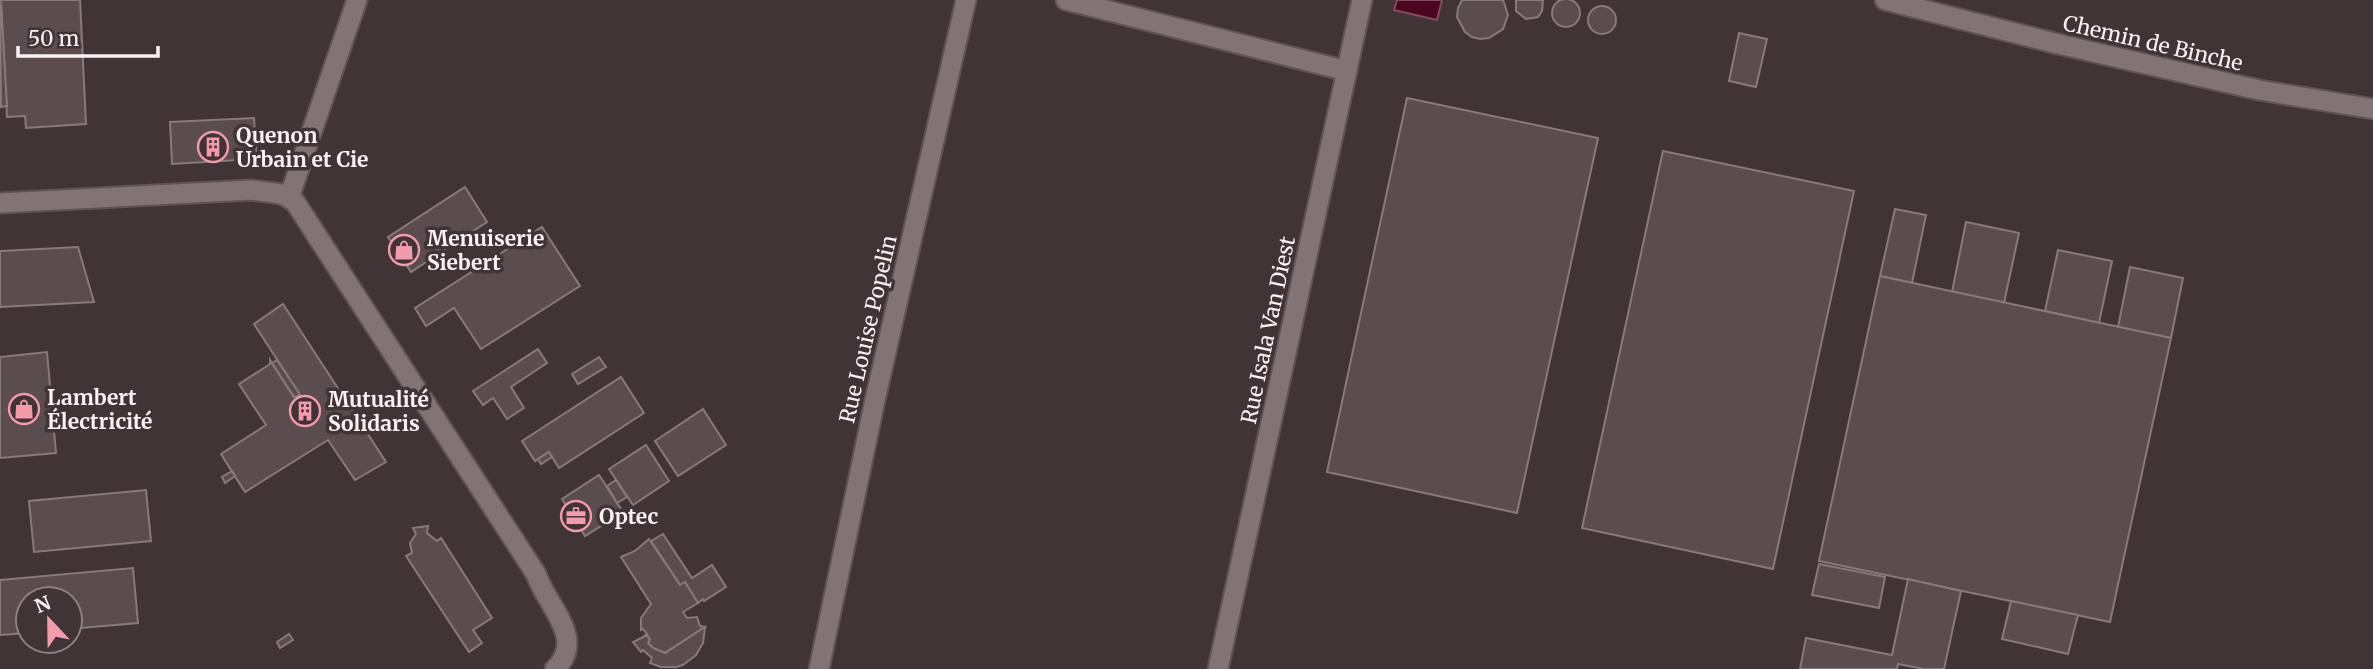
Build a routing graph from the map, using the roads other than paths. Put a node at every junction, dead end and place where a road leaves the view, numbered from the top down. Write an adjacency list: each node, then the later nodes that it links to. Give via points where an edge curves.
1 (357, 0): 8 (street)
2 (966, 0): 11 (street, Rue Louise Popelin)
3 (1066, 0): 6 (street)
4 (1362, 0): 6 (street, Rue Isala Van Diest)
5 (1885, 0): 7 (street, Chemin de Binche, via 2246,87)
6 (1347, 71): 12 (street, Rue Isala Van Diest)
7 (2373, 109)
8 (289, 198): 9 (street, via 251,190); 10 (street, via 300,208 536,574 568,638 567,653)
9 (0, 203)
10 (555, 669)
11 (819, 669)
12 (1218, 669)

